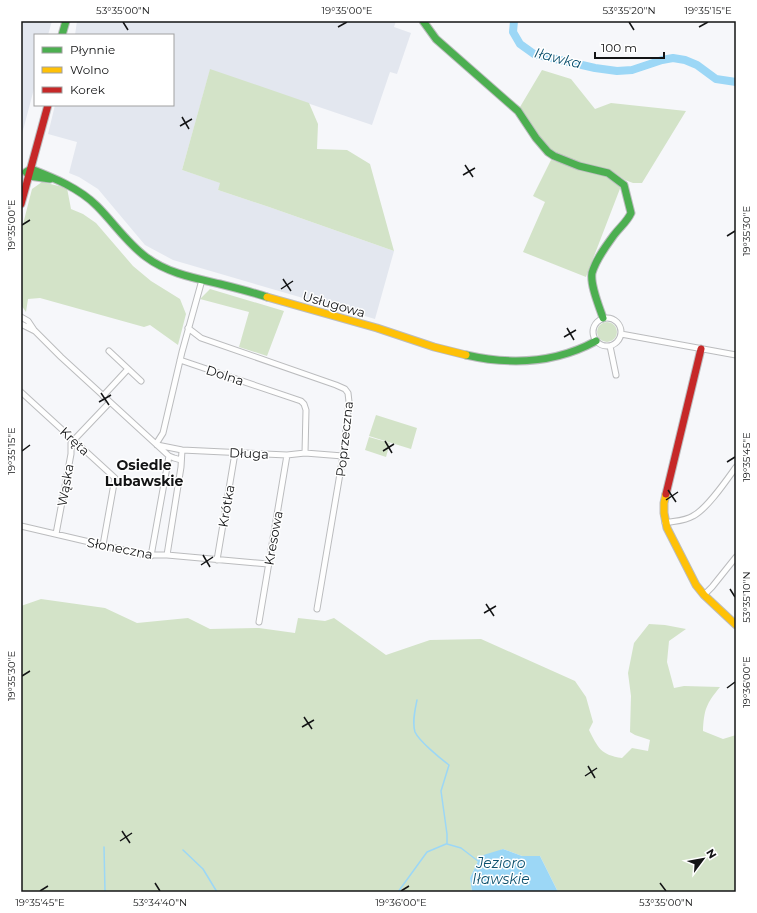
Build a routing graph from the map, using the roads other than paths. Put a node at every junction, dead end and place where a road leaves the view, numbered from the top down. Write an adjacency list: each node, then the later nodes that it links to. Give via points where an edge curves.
1 (66, 21): 4 (street)
2 (70, 21): 5 (street)
3 (423, 21): 12 (street, via 436,39 518,111 548,152 579,166 608,173 624,185 631,213 598,259 592,274)
4 (62, 34)
5 (66, 34)
6 (43, 106): 8 (street)
7 (48, 106): 8 (street)
8 (29, 172): 9 (street); 10 (street, Usługowa, via 56,180 78,191 153,262 181,275)
9 (21, 204)
10 (202, 280): 14 (street); 17 (street, Usługowa, via 486,360 535,361 575,352)
11 (21, 317): 15 (street, Długa, via 28,321)
12 (603, 318): 16 (street, via 615,320 620,325); 17 (street, via 596,322 593,329)
13 (21, 324): 15 (street, Długa)
14 (188, 328): 22 (street); 36 (street, Poprzeczna, via 201,338 345,389 349,402)
15 (34, 331): 27 (street, Długa)
16 (621, 334): 18 (street, via 616,344); 19 (street)
17 (596, 341): 18 (street, via 602,346)
18 (610, 346): 24 (street)
19 (701, 349): 21 (street); 39 (street, via 664,503)
20 (109, 351): 23 (street)
21 (736, 355)
22 (180, 360): 30 (street, via 163,433); 33 (street, Dolna, via 302,401 306,410)
23 (128, 369): 25 (street); 27 (street)
24 (616, 375)
25 (142, 381)
26 (21, 392): 29 (street, Kręta)
27 (103, 396): 28 (street, Długa)
28 (110, 402): 29 (street); 30 (street, Długa)
29 (74, 440): 41 (street, Wąska, via 71,443); 42 (street, Kręta, via 115,478)
30 (156, 444): 31 (street, Długa); 35 (street, Długa)
31 (182, 450): 32 (street, Długa); 37 (street)
32 (235, 453): 34 (street, Długa); 46 (street, Krótka)
33 (305, 453): 34 (street, Długa); 36 (street, Długa)
34 (287, 455): 47 (street, Kresowa)
35 (168, 456): 37 (street, Długa); 44 (street)
36 (343, 456): 49 (street, Poprzeczna)
37 (181, 460): 43 (street)
38 (736, 467): 39 (street, via 694,516)
39 (666, 523): 48 (street, via 693,580)
40 (21, 526): 41 (street, Słoneczna)
41 (56, 534): 42 (street, Słoneczna)
42 (103, 545): 44 (street, Słoneczna)
43 (167, 555): 44 (street, Słoneczna); 46 (street, Słoneczna)
44 (151, 556)
45 (736, 557): 48 (street)
46 (217, 560): 47 (street, Słoneczna)
47 (268, 564): 50 (street, Kresowa)
48 (704, 595): 51 (street)
49 (317, 609)
50 (259, 622)
51 (736, 625)

